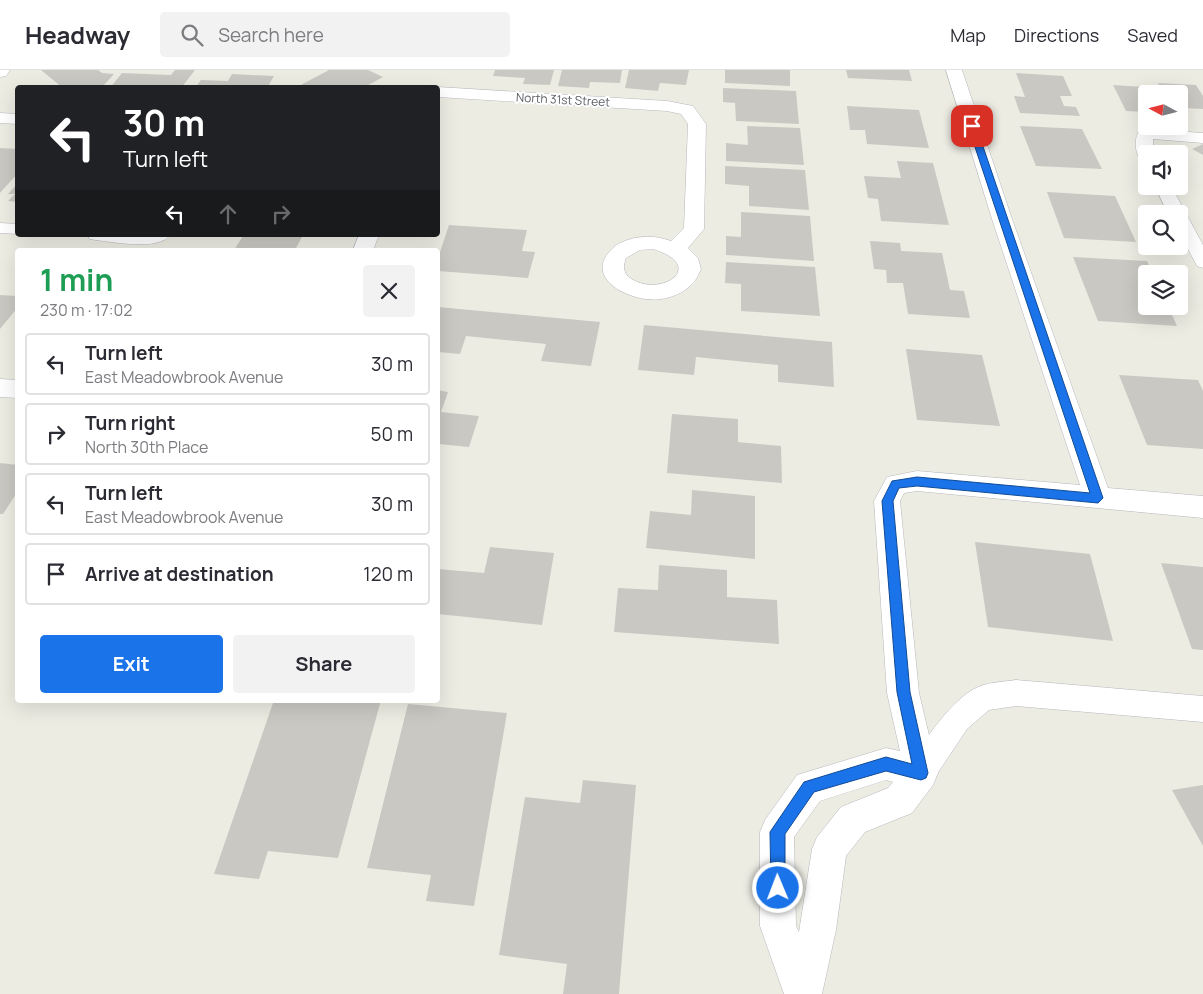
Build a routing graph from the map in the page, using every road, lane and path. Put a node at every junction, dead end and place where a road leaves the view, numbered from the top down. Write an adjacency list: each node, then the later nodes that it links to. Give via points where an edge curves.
1 (954, 70): 16 (street)
2 (440, 87): 12 (street, North 31st Street, via 687,110 697,124 694,229)
3 (0, 118): 4 (street)
4 (15, 120)
5 (1203, 138): 6 (lane, via 1145,134)
6 (1144, 145)
7 (0, 228): 8 (lane)
8 (15, 229)
9 (1188, 234): 13 (lane)
10 (124, 237): 11 (lane)
11 (156, 237)
12 (676, 248)
13 (1203, 262)
14 (0, 388): 15 (street)
15 (15, 390)
16 (1098, 498): 17 (street); 19 (street, via 917,481 896,484 887,501 902,683)
17 (1203, 507)
18 (1203, 709): 19 (lane, via 1016,693 983,698 957,720)
19 (921, 773): 20 (street, via 900,801 853,819 829,849 818,930); 20 (street, via 886,764 809,787 777,832 778,926)
20 (802, 993)

